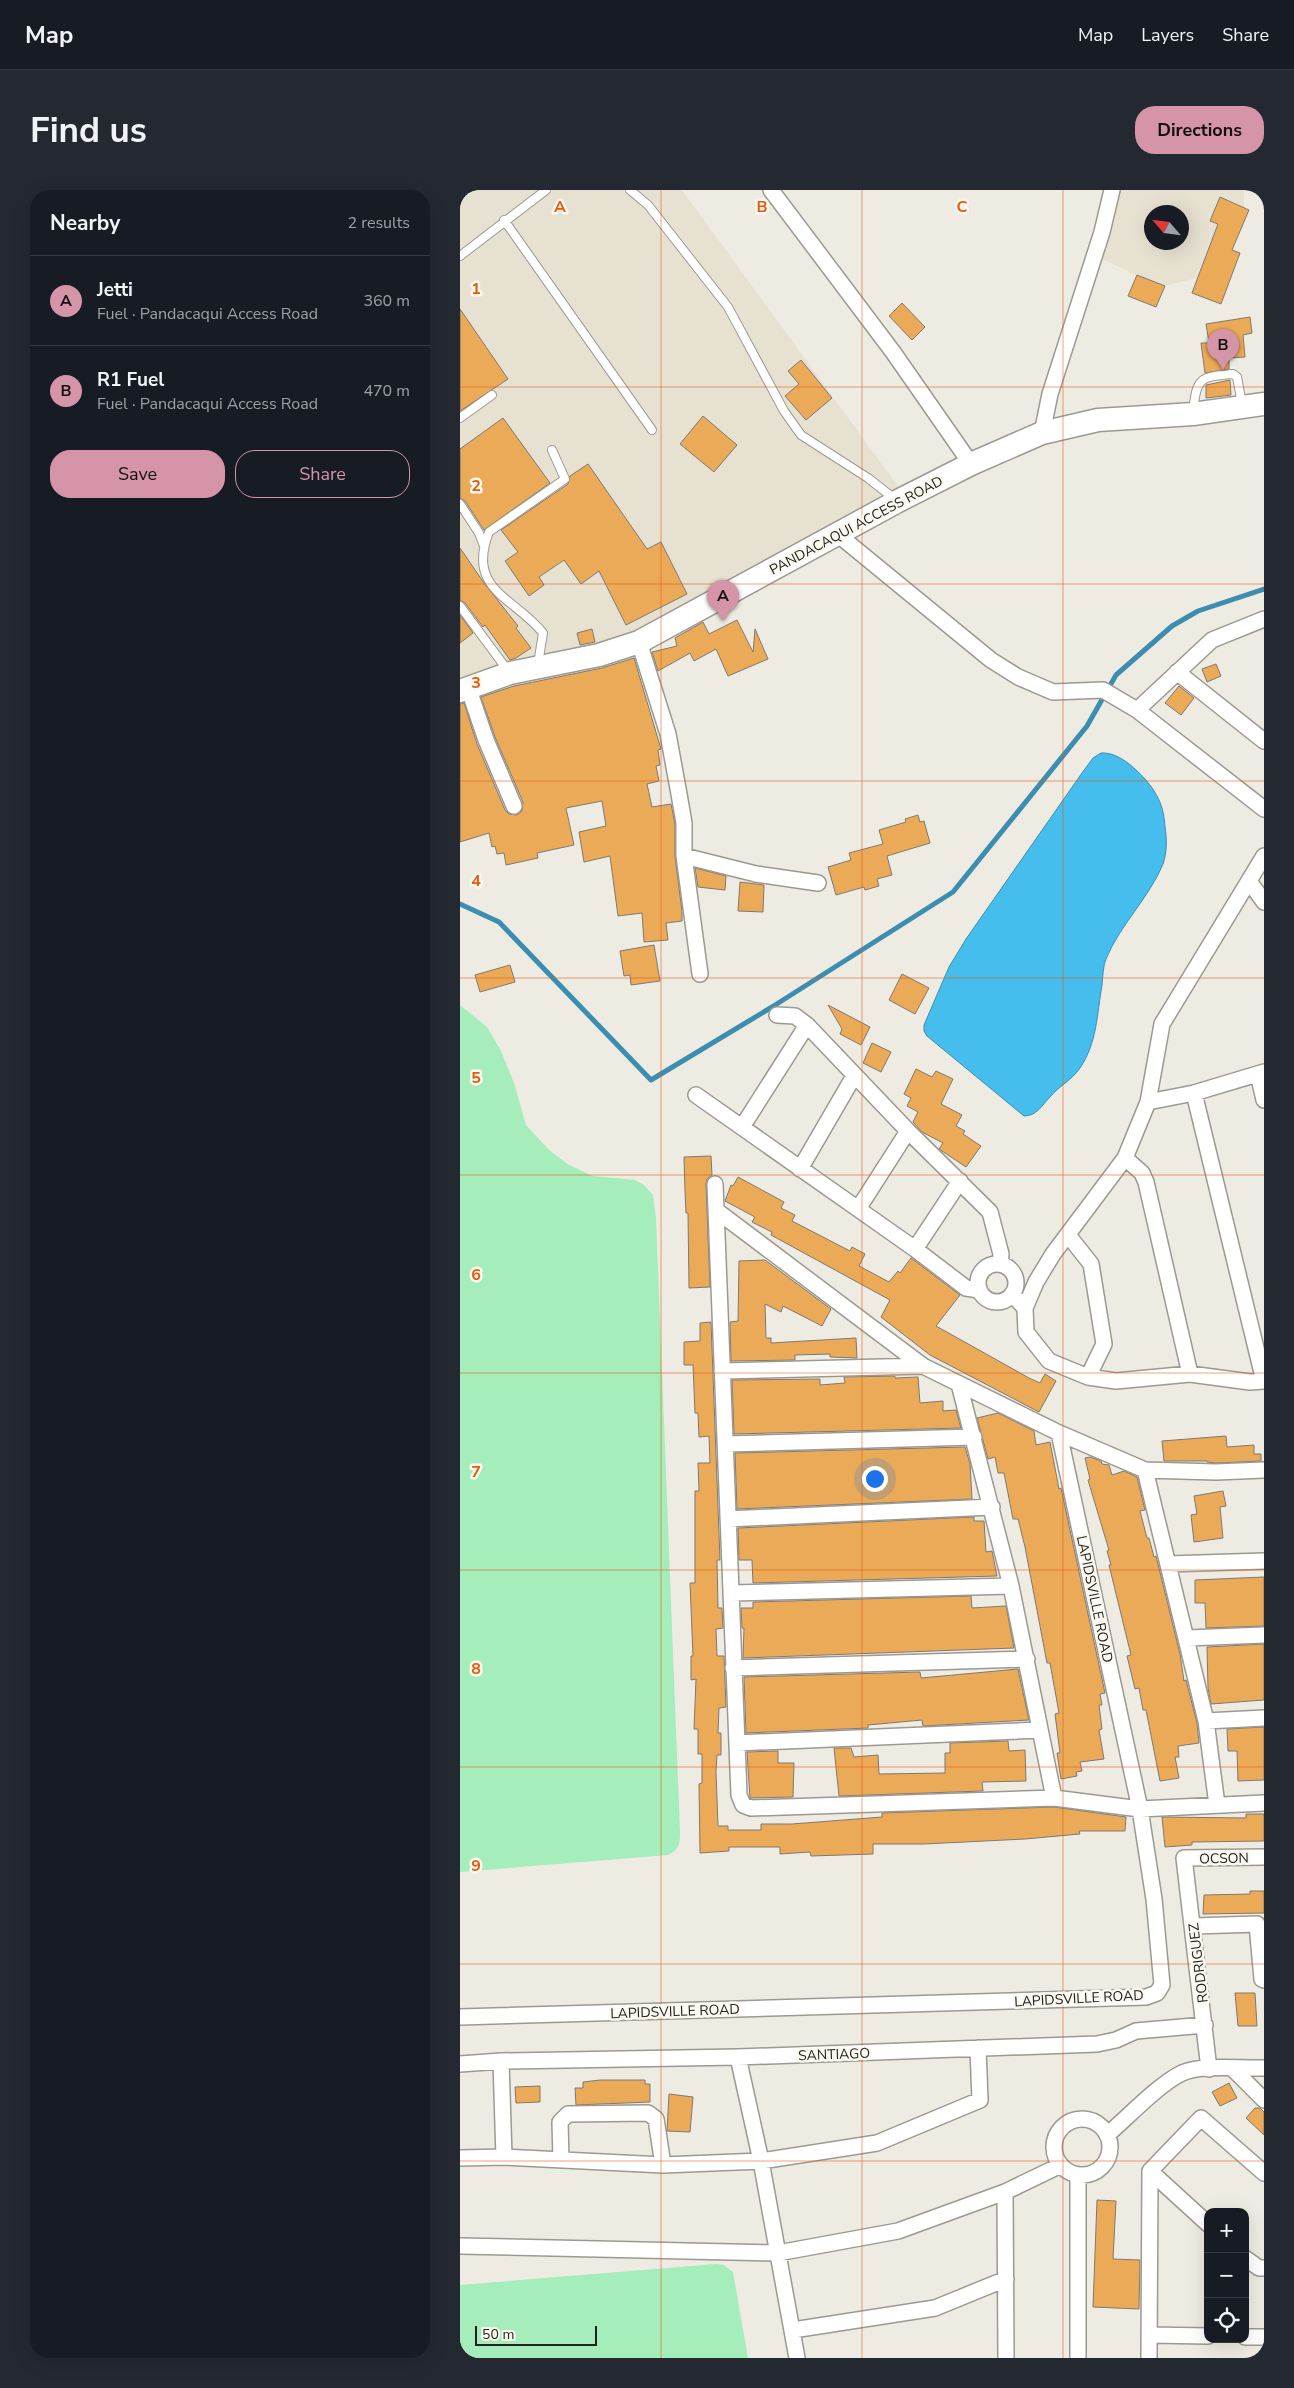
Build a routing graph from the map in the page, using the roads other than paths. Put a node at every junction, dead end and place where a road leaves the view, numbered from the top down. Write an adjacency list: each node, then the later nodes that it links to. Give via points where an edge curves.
1 (546, 190): 5 (lane)
2 (630, 190): 15 (lane, via 648,205 728,307 784,411 801,435)
3 (771, 190): 14 (street, via 893,352)
4 (1112, 190): 12 (street, via 1102,232 1050,394)
5 (504, 220): 6 (lane); 11 (lane)
6 (460, 256)
7 (492, 395): 10 (lane)
8 (1253, 405): 9 (street, PANDACAQUI ACCESS ROAD); 9 (lane, via 1233,374 1207,376 1198,385)
9 (1193, 414): 12 (street, PANDACAQUI ACCESS ROAD, via 1098,420)
10 (460, 418)
11 (652, 430)
12 (1042, 433): 14 (street, PANDACAQUI ACCESS ROAD)
13 (552, 450): 18 (lane, via 565,478 489,532)
14 (971, 464): 15 (street, PANDACAQUI ACCESS ROAD)
15 (898, 501): 17 (street, PANDACAQUI ACCESS ROAD)
16 (460, 504): 18 (lane, via 480,533)
17 (836, 533): 21 (street, PANDACAQUI ACCESS ROAD); 26 (street, via 991,660 1018,676 1053,692 1104,690)
18 (484, 546): 22 (lane, via 484,573 489,584 543,633)
19 (460, 606): 24 (lane)
20 (1264, 618): 23 (street, via 1212,640)
21 (639, 642): 22 (street, PANDACAQUI ACCESS ROAD, via 599,655); 30 (street, via 668,734 684,823)
22 (537, 668): 24 (street, PANDACAQUI ACCESS ROAD)
23 (1177, 672): 26 (street); 27 (street)
24 (510, 673): 25 (street, PANDACAQUI ACCESS ROAD)
25 (464, 689): 28 (street)
26 (1133, 708): 29 (street)
27 (1264, 742)
28 (514, 806)
29 (1264, 809)
30 (684, 856): 33 (street, via 764,876); 35 (street)
31 (1264, 856): 32 (street)
32 (1249, 881): 34 (street); 43 (street, via 1162,1024)
33 (818, 882)
34 (1264, 902)
35 (700, 974)
36 (777, 1015): 37 (street, via 795,1016)
37 (807, 1026): 39 (street); 44 (street)
38 (1261, 1073): 40 (street); 42 (street)
39 (854, 1076): 45 (street); 47 (street)
40 (1194, 1093): 43 (street); 62 (street)
41 (696, 1095): 44 (street)
42 (1264, 1100)
43 (1148, 1102): 46 (street)
44 (742, 1128): 47 (street)
45 (908, 1131): 48 (street); 50 (street)
46 (1125, 1158): 52 (street); 60 (street, via 1142,1173 1146,1182)
47 (800, 1168): 50 (street)
48 (960, 1181): 53 (street); 54 (street, via 990,1212 1001,1254)
49 (715, 1184): 51 (street)
50 (858, 1209): 53 (street)
51 (717, 1211): 58 (street); 59 (street)
52 (1068, 1235): 57 (street, via 1036,1282); 61 (street, via 1091,1264 1104,1344)
53 (915, 1249): 55 (street, via 966,1288)
54 (1000, 1264): 55 (street, via 987,1266 979,1276); 56 (street, via 1012,1271 1016,1284)
55 (978, 1290): 56 (street, via 988,1300 1001,1302)
56 (1012, 1294): 57 (street)
57 (1025, 1308): 61 (street, via 1026,1332 1049,1361)
58 (923, 1366): 59 (street); 63 (street)
59 (722, 1371): 66 (street)
60 (1190, 1374): 61 (street, via 1116,1381); 62 (street)
61 (1088, 1377)
62 (1264, 1381)
63 (960, 1384): 64 (street); 65 (street)
64 (1059, 1432): 67 (street); 86 (street, LAPIDSVILLE ROAD)
65 (974, 1437): 66 (street); 69 (street)
66 (726, 1444): 70 (street)
67 (1145, 1470): 68 (street); 72 (street)
68 (1264, 1470)
69 (992, 1508): 70 (street); 73 (street)
70 (728, 1519): 74 (street)
71 (1264, 1561): 72 (street)
72 (1168, 1564): 76 (street)
73 (1011, 1586): 74 (street); 77 (street)
74 (731, 1593): 78 (street)
75 (1264, 1636): 76 (street)
76 (1187, 1638): 80 (street)
77 (1026, 1659): 78 (street); 81 (street)
78 (733, 1668): 82 (street)
79 (1264, 1718): 80 (street)
80 (1206, 1721): 85 (street)
81 (1040, 1730): 82 (street); 83 (street)
82 (737, 1743): 83 (street, via 739,1795 743,1805 751,1808)
83 (1054, 1798): 86 (street)
84 (1264, 1803): 85 (street)
85 (1217, 1805): 86 (street)
86 (1140, 1809): 92 (street, LAPIDSVILLE ROAD, via 1154,1899 1162,1985 1157,1992 1146,1997)
87 (1264, 1857): 88 (street, OCSON)
88 (1184, 1858): 90 (street, RODRIGUEZ)
89 (1261, 1924): 90 (street); 91 (street)
90 (1194, 1926): 93 (street, RODRIGUEZ)
91 (1264, 1980)
92 (460, 2017)
93 (1205, 2025): 94 (street, SANTIAGO, via 1136,2031 1097,2044); 99 (street, RODRIGUEZ)
94 (978, 2048): 95 (street, SANTIAGO); 106 (street, via 980,2100 878,2143)
95 (738, 2057): 96 (street, SANTIAGO); 106 (street)
96 (501, 2061): 97 (street, SANTIAGO); 103 (street)
97 (460, 2064)
98 (1264, 2068): 100 (street)
99 (1209, 2069): 100 (street); 102 (street, via 1182,2073 1165,2084)
100 (1233, 2069): 101 (street)
101 (1264, 2100)
102 (1107, 2135): 108 (street, via 1097,2123 1089,2120 1066,2124 1054,2143 1056,2159); 111 (street, via 1109,2150 1103,2165 1090,2173)
103 (504, 2157): 104 (street); 105 (street)
104 (460, 2158)
105 (561, 2160): 107 (street); 107 (street, via 560,2122 568,2114 648,2113 656,2118)
106 (761, 2161): 107 (street); 115 (street)
107 (663, 2165)
108 (1061, 2165): 111 (street); 112 (street)
109 (1150, 2171): 110 (street, via 1201,2118); 113 (street); 120 (street)
110 (1263, 2172)
111 (1078, 2175): 126 (street)
112 (1005, 2192): 115 (street, via 898,2231); 118 (street)
113 (1204, 2220)
114 (460, 2246): 115 (street)
115 (778, 2253): 119 (street)
116 (1249, 2261): 117 (street)
117 (1264, 2268)
118 (1006, 2279): 119 (street, via 935,2308); 125 (street)
119 (793, 2330): 124 (street)
120 (1149, 2335): 121 (street); 127 (street)
121 (1204, 2336)
122 (1249, 2337): 123 (street)
123 (1264, 2338)
124 (797, 2358)
125 (1006, 2358)
126 (1078, 2358)
127 (1149, 2358)

